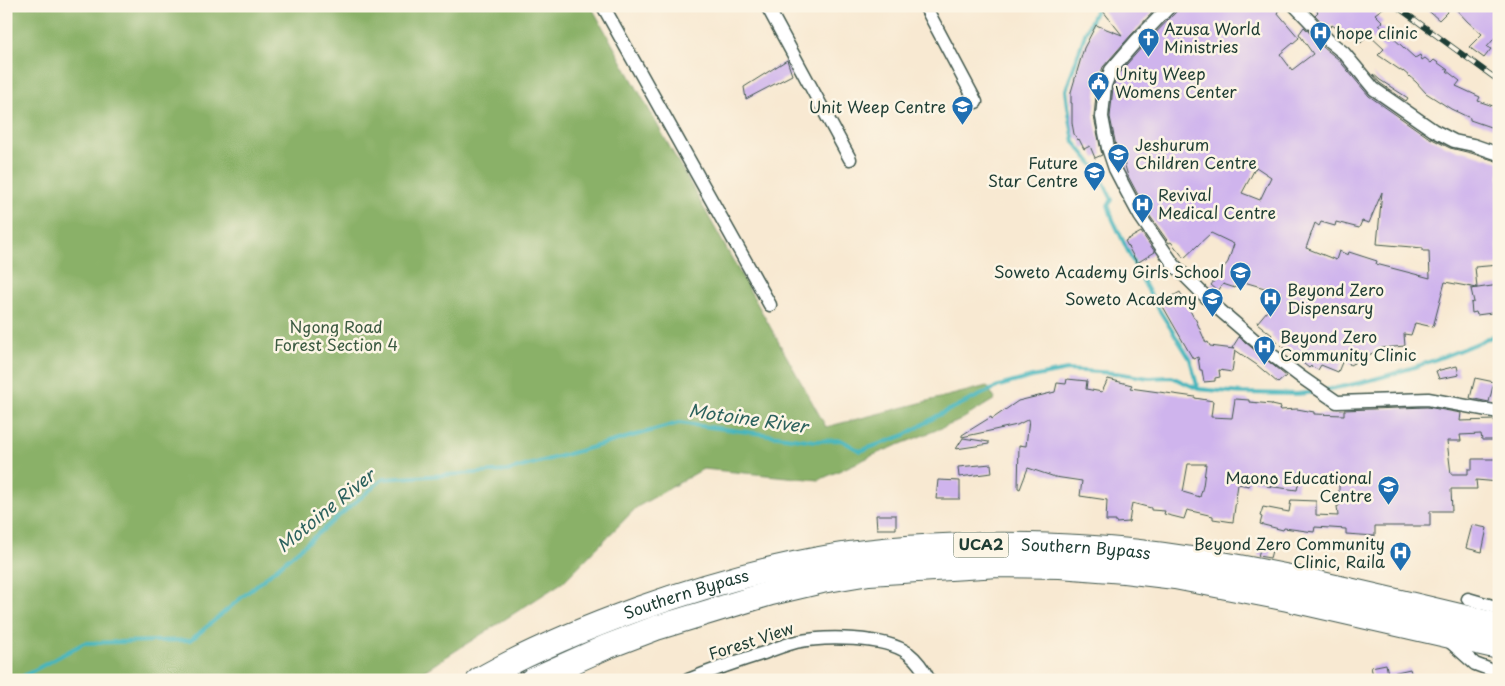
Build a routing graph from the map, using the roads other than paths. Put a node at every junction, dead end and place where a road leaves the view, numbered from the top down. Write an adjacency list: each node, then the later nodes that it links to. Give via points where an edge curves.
1 (603, 6): 9 (street)
2 (925, 6): 6 (street)
3 (1170, 6): 10 (street, via 1111,70 1105,85 1102,117 1108,148 1126,192 1174,264 1215,306 1272,355 1337,402 1428,399)
4 (1295, 6): 7 (street, via 1344,53 1374,89 1407,113 1454,140)
5 (773, 8): 8 (street)
6 (976, 102)
7 (1499, 154)
8 (850, 159)
9 (770, 305)
10 (1499, 412)
11 (1468, 599): 12 (street)
12 (1499, 608)
13 (1499, 626): 17 (highway, Southern Bypass / UCA2, via 1261,572 1148,553 1059,546 929,546 830,557 757,572 585,629)
14 (1442, 634): 15 (highway, Southern Bypass / UCA2); 16 (street, via 1475,664); 18 (highway, Southern Bypass / UCA2, via 1175,577 1060,566 950,567 869,573 770,593 656,628)
15 (1499, 647)
16 (1499, 673)
17 (479, 680)
18 (532, 680)
19 (688, 680): 20 (street, Forest View, via 796,642 862,639 908,653)
20 (929, 680)

